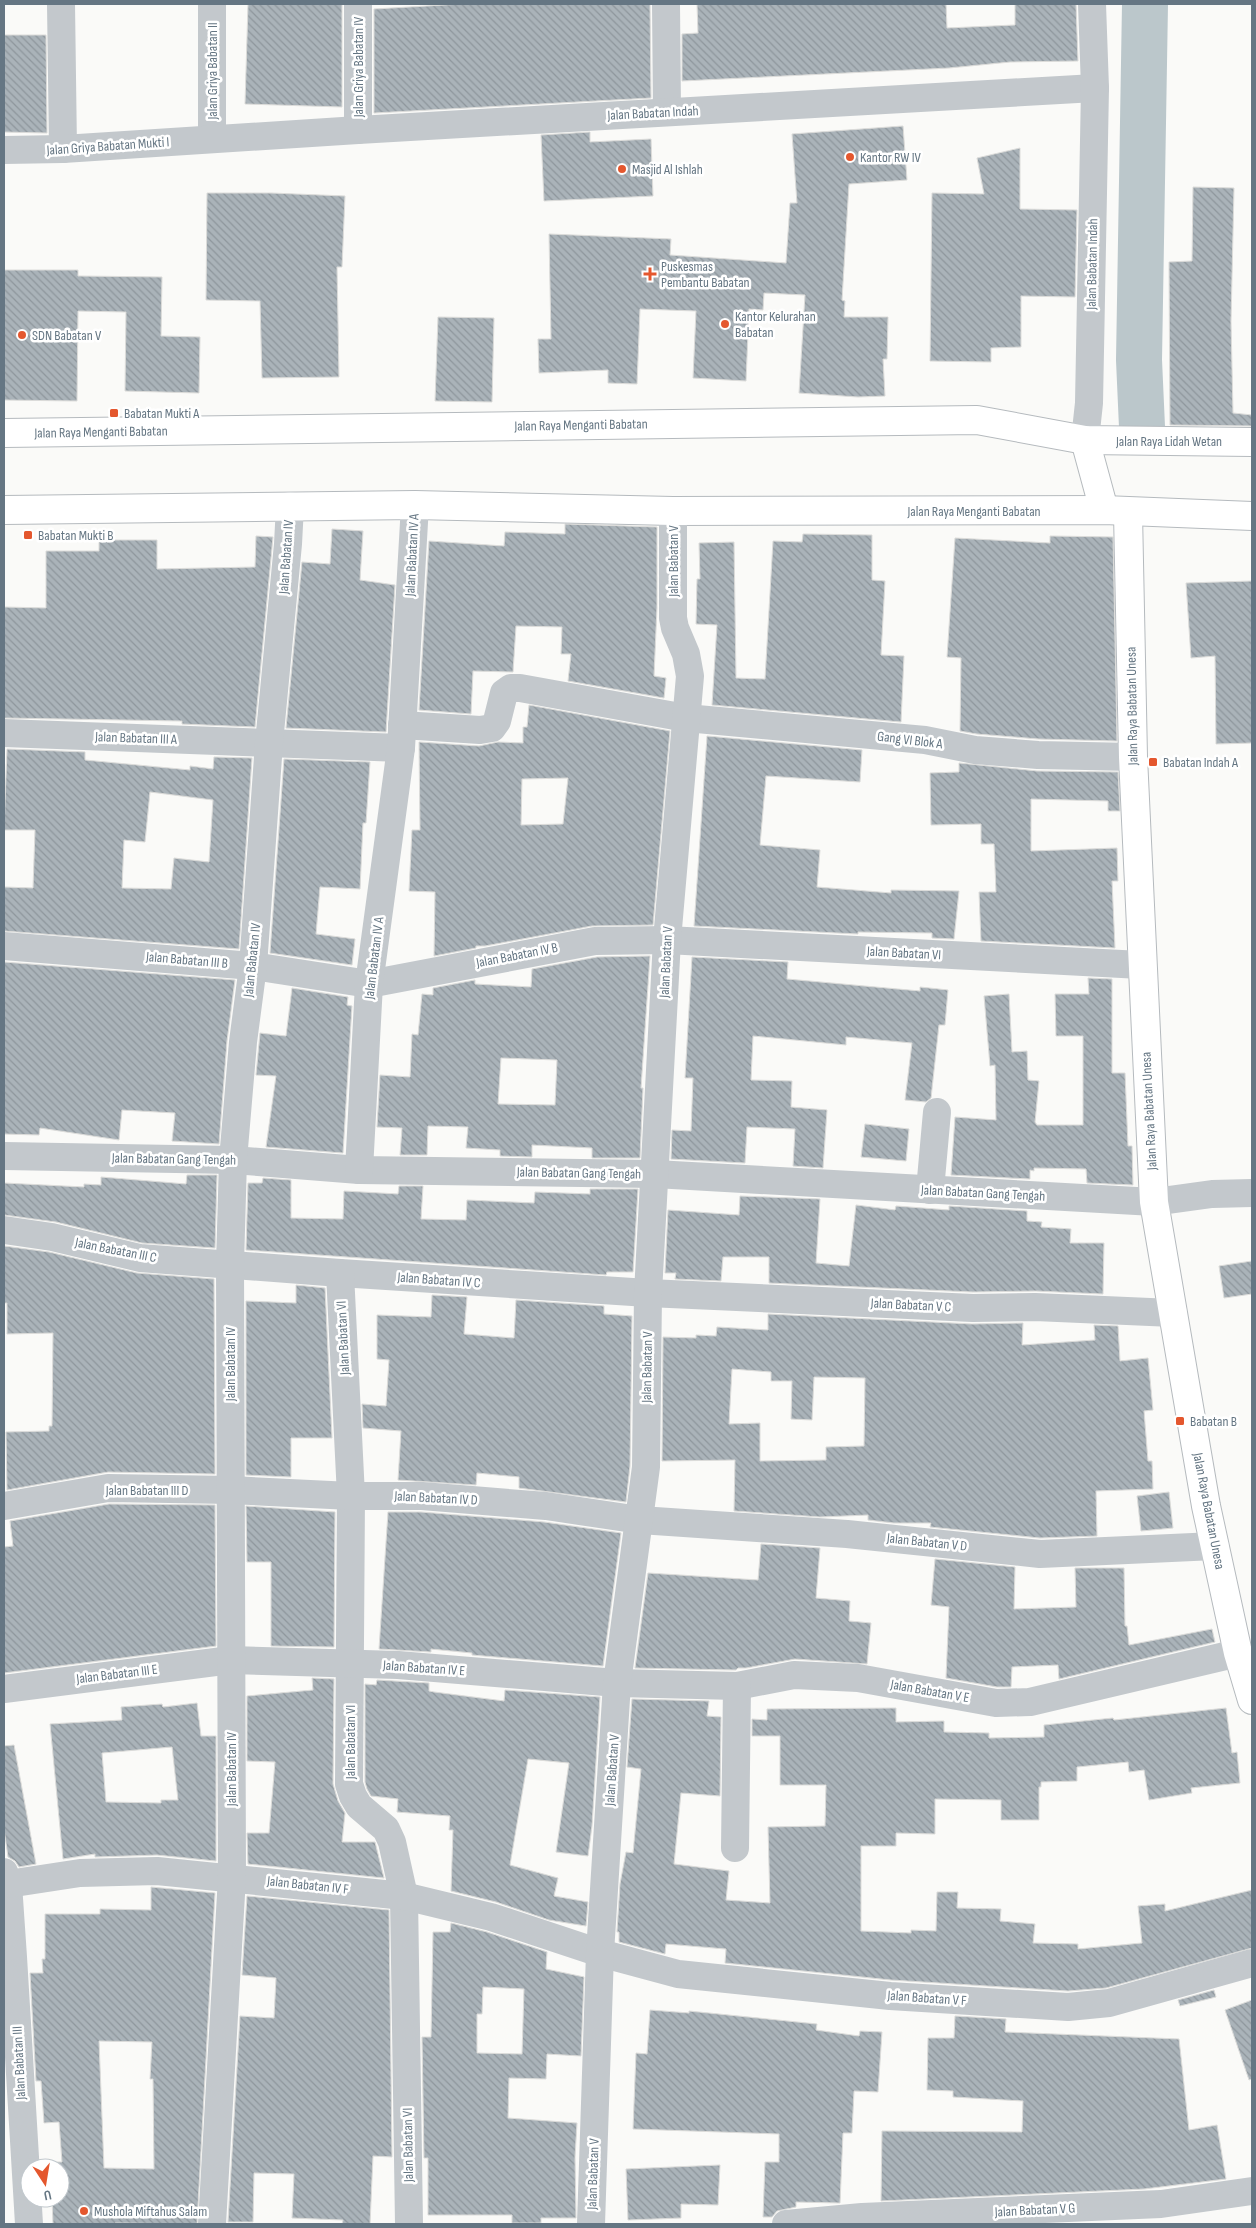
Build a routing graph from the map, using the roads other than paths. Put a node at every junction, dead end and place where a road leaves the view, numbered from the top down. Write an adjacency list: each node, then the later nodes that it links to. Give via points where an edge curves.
1 (61, 4): 10 (street)
2 (212, 4): 9 (street, Jalan Griya Babatan II)
3 (358, 4): 8 (street, Jalan Griya Babatan IV)
4 (666, 4): 7 (street)
5 (1092, 4): 6 (street, Jalan Babatan Indah)
6 (1094, 88): 7 (street, Jalan Babatan Indah); 13 (street, Jalan Babatan Indah, via 1089,403)
7 (667, 112): 8 (street, Jalan Babatan Indah)
8 (358, 130): 9 (street, Jalan Babatan Indah)
9 (212, 139): 10 (street, Jalan Griya Babatan Mukti I)
10 (62, 149): 11 (street, Jalan Griya Babatan Mukti I)
11 (4, 150)
12 (4, 433): 13 (main road, Jalan Raya Menganti Babatan, via 977,420)
13 (1085, 440): 14 (main road, Jalan Raya Lidah Wetan); 19 (main road)
14 (1252, 442)
15 (415, 505): 16 (main road, Jalan Raya Menganti Babatan); 18 (main road, Jalan Raya Menganti Babatan); 23 (street, Jalan Babatan IV A)
16 (290, 506): 17 (main road, Jalan Raya Menganti Babatan); 24 (street, Jalan Babatan IV)
17 (4, 510)
18 (673, 511): 19 (main road, Jalan Raya Menganti Babatan); 21 (street, Jalan Babatan V, via 673,618 690,676)
19 (1116, 511): 20 (main road); 25 (main road, Jalan Raya Babatan Unesa)
20 (1252, 516)
21 (686, 718): 23 (street, via 511,688 504,692 498,721 492,728); 25 (street, Gang VI Blok A, via 925,740 975,750); 26 (street, Jalan Babatan V)
22 (4, 732): 24 (street, Jalan Babatan III A)
23 (402, 736): 24 (street); 30 (street, Jalan Babatan IV A)
24 (269, 742): 28 (street, Jalan Babatan IV)
25 (1133, 757): 29 (main road, Jalan Raya Babatan Unesa)
26 (667, 940): 29 (street, Jalan Babatan VI); 30 (street, Jalan Babatan IV B, via 595,941); 35 (street, Jalan Babatan V)
27 (4, 946): 28 (street, Jalan Babatan III B)
28 (253, 966): 30 (street, Jalan Babatan III B); 33 (street, Jalan Babatan IV)
29 (1141, 966): 38 (main road, Jalan Raya Babatan Unesa)
30 (369, 984): 34 (street, Jalan Babatan IV A)
31 (937, 1112): 36 (street)
32 (4, 1156): 33 (street, Jalan Babatan Gang Tengah)
33 (233, 1160): 34 (street, Jalan Babatan Gang Tengah); 40 (street, Jalan Babatan IV)
34 (358, 1170): 35 (street, Jalan Babatan Gang Tengah)
35 (656, 1174): 36 (street, Jalan Babatan Gang Tengah); 42 (street, Jalan Babatan V)
36 (930, 1190): 38 (street, Jalan Babatan Gang Tengah)
37 (1252, 1193): 38 (street, Jalan Babatan Gang Tengah, via 1212,1194)
38 (1154, 1202): 43 (main road, Jalan Raya Babatan Unesa)
39 (4, 1230): 40 (street, Jalan Babatan III C, via 52,1236 140,1258)
40 (230, 1264): 41 (street, Jalan Babatan IV C); 44 (street, Jalan Babatan IV)
41 (340, 1273): 42 (street, Jalan Babatan IV C); 45 (street, Jalan Babatan VI)
42 (648, 1293): 43 (street, Jalan Babatan V C, via 973,1308 1035,1307); 47 (street, Jalan Babatan V, via 646,1466)
43 (1174, 1313): 48 (main road, Jalan Raya Babatan Unesa)
44 (231, 1490): 45 (street, Jalan Babatan IV D); 46 (street, Jalan Babatan III D, via 108,1488); 50 (street, Jalan Babatan IV)
45 (350, 1496): 47 (street, Jalan Babatan IV D, via 422,1496 546,1506); 51 (street, Jalan Babatan VI)
46 (4, 1506)
47 (640, 1520): 48 (street, Jalan Babatan V D, via 847,1534 1040,1554); 52 (street, Jalan Babatan V)
48 (1215, 1546): 49 (main road, Jalan Raya Babatan Unesa)
49 (1238, 1653): 53 (street, Jalan Babatan V E, via 1030,1702 996,1703 858,1678 794,1675); 55 (main road, Jalan Raya Babatan Unesa)
50 (231, 1660): 51 (street, Jalan Babatan IV E); 54 (street, Jalan Babatan III E); 57 (street, Jalan Babatan IV)
51 (351, 1663): 52 (street, Jalan Babatan IV E); 59 (street, Jalan Babatan VI, via 349,1784 359,1806 386,1829)
52 (617, 1683): 53 (street, Jalan Babatan V E); 60 (street, Jalan Babatan V)
53 (737, 1686): 56 (street)
54 (4, 1689)
55 (1252, 1700)
56 (735, 1848)
57 (232, 1877): 58 (street, Jalan Babatan IV F, via 157,1870); 59 (street, Jalan Babatan IV F); 65 (street, Jalan Babatan IV)
58 (6, 1878): 61 (street, Jalan Babatan III)
59 (404, 1896): 60 (street, Jalan Babatan IV F, via 491,1917); 66 (street, Jalan Babatan VI)
60 (600, 1953): 62 (street, Jalan Babatan V F, via 678,1974 890,1996 1068,2007 1109,2003); 67 (street, Jalan Babatan V)
61 (8, 1957): 64 (street, Jalan Babatan III)
62 (1252, 1963)
63 (1252, 2191): 68 (street, Jalan Babatan V G, via 1161,2204 862,2217)
64 (29, 2224)
65 (212, 2224)
66 (409, 2224)
67 (591, 2224)
68 (786, 2224)

